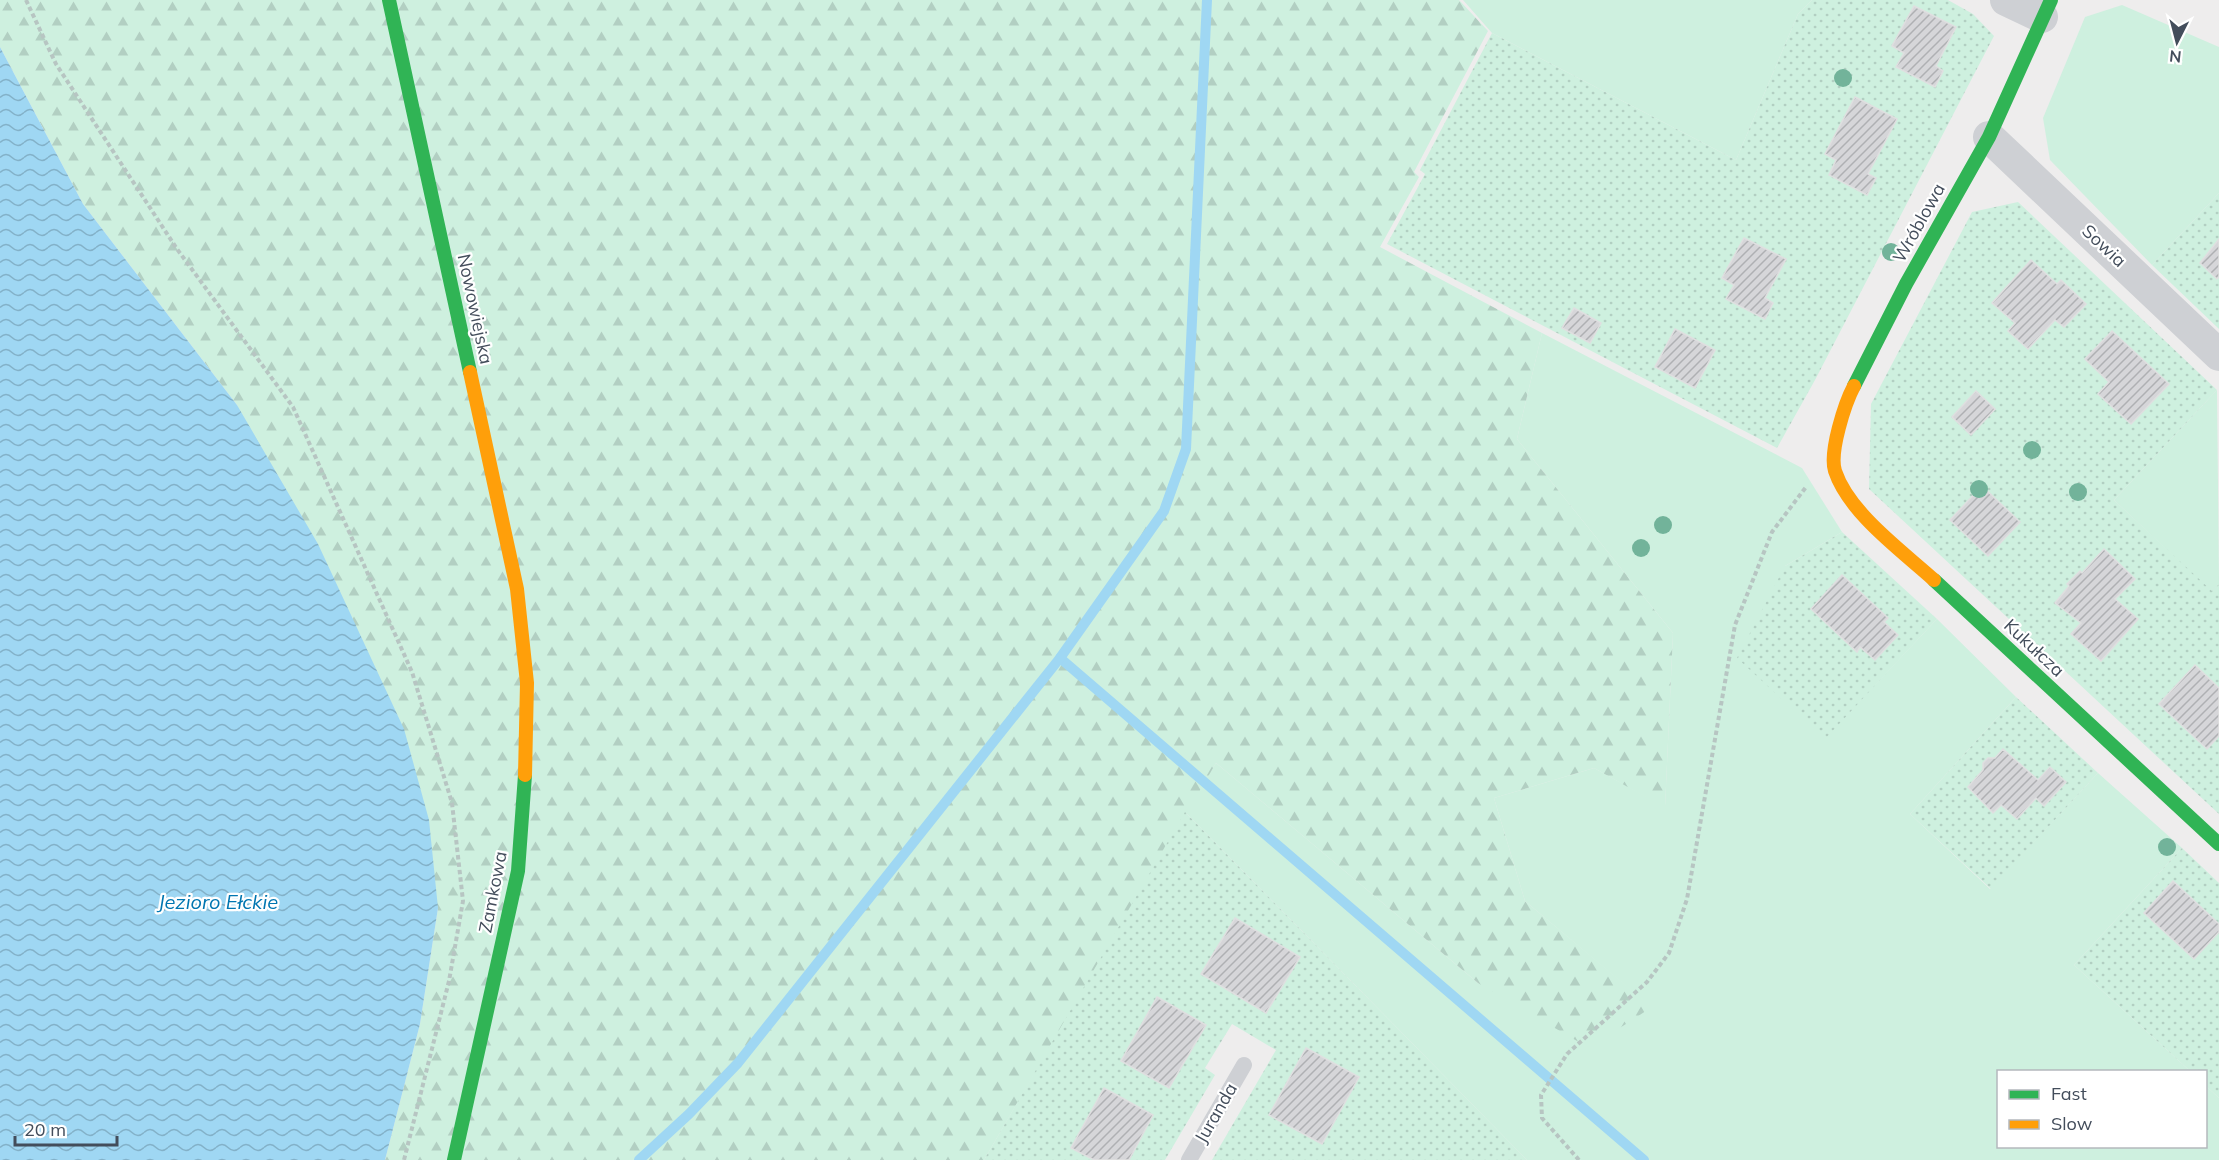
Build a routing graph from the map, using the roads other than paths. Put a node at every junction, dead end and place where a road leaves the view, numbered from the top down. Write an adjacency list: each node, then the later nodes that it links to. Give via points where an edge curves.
1 (389, 0): 7 (street, Nowowiejska)
2 (2006, 0): 3 (street)
3 (2047, 8): 4 (street, Wróblowa)
4 (1989, 137): 5 (street, Sowia); 6 (street, Wróblowa, via 1849,395 1837,436)
5 (2219, 355)
6 (1834, 469): 8 (street, Kukułcza, via 1848,496 1869,519)
7 (522, 627): 10 (street, Zamkowa, via 528,738 518,871)
8 (2219, 844)
9 (1244, 1065): 11 (lane, Juranda)
10 (454, 1160)
11 (1189, 1160)

